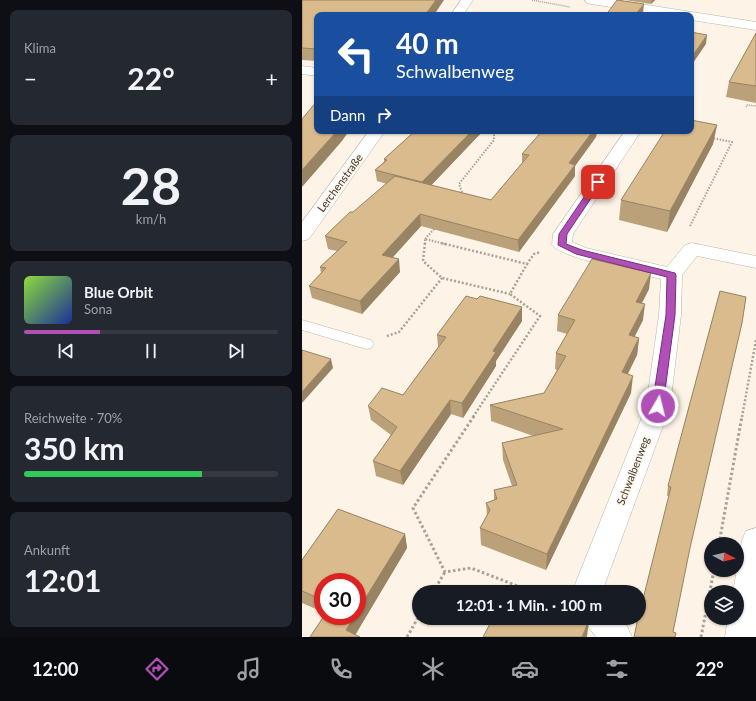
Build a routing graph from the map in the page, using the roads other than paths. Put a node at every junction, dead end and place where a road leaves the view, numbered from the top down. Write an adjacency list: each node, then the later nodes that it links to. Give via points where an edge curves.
1 (467, 0): 3 (street)
2 (590, 0): 4 (street)
3 (459, 12)
4 (668, 12)
5 (694, 16): 6 (street)
6 (756, 26)
7 (302, 70): 8 (street)
8 (314, 72)
9 (375, 134): 11 (street, Lerchenstraße)
10 (631, 134): 13 (street, via 563,234 562,245 579,252)
11 (302, 235)
12 (756, 262): 13 (street, via 692,249)
13 (672, 275): 17 (street, Schwalbenweg, via 670,315 658,406)
14 (302, 325): 15 (lane)
15 (366, 344)
16 (756, 540): 20 (street)
17 (590, 585)
18 (606, 625): 19 (street)
19 (616, 637)
20 (741, 637)

